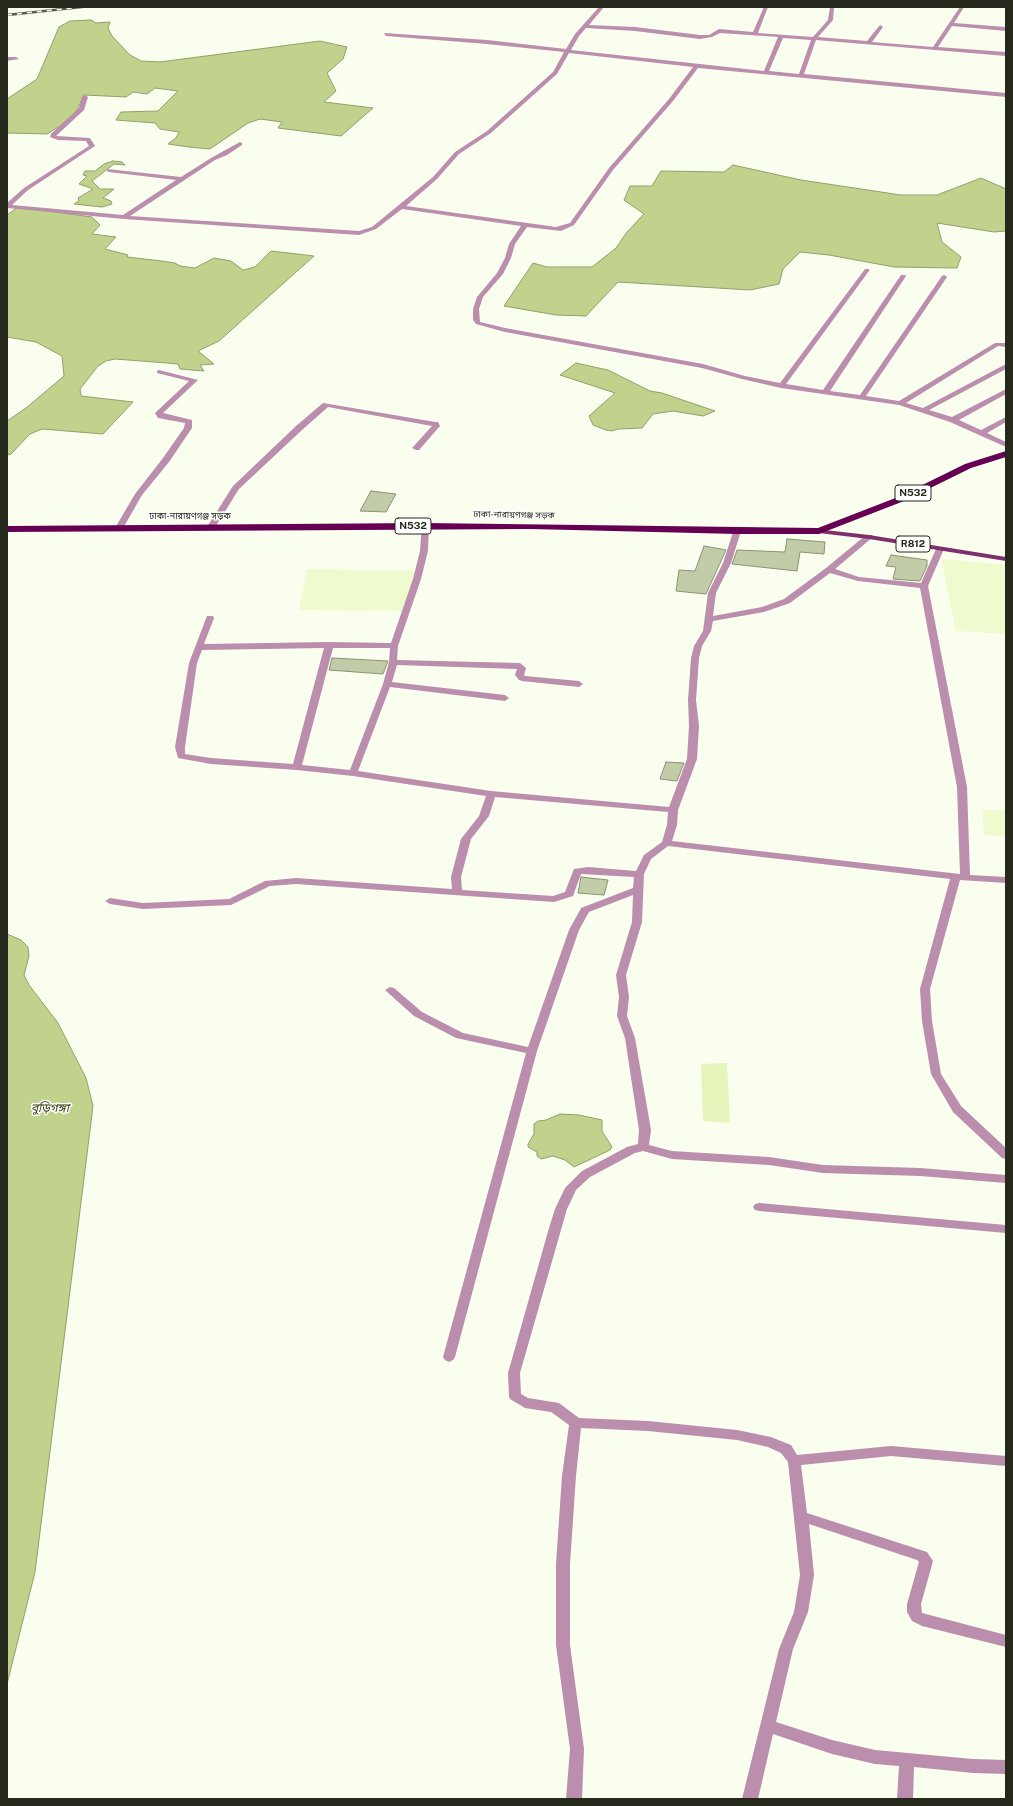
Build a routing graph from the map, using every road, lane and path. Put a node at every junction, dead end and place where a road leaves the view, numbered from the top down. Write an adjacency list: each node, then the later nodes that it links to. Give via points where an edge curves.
1 (602, 7): 6 (street)
2 (766, 7): 10 (street)
3 (832, 7): 12 (street, via 830,20)
4 (962, 7): 5 (street)
5 (952, 24): 8 (street); 14 (street)
6 (585, 26): 10 (street, via 700,37 710,36 719,31); 15 (street)
7 (880, 27): 13 (street)
8 (1006, 29)
9 (386, 34): 15 (street, via 487,42)
10 (755, 34): 11 (street)
11 (781, 37): 12 (street); 20 (street)
12 (814, 40): 13 (street); 21 (street)
13 (868, 44): 14 (street)
14 (934, 49): 16 (street)
15 (565, 52): 19 (street); 28 (street, via 555,73 489,132 457,153 435,178)
16 (1006, 54)
17 (7, 59): 18 (street)
18 (16, 59)
19 (697, 66): 20 (street); 30 (street, via 611,169 572,224 561,229)
20 (766, 72): 21 (street)
21 (801, 75): 22 (street)
22 (1006, 95)
23 (85, 97): 27 (street, via 82,109 52,135 58,138 88,139 92,146 26,189)
24 (240, 144): 26 (street)
25 (109, 170): 26 (street)
26 (181, 179): 29 (street)
27 (7, 206): 29 (street)
28 (401, 207): 29 (street, via 374,228 359,233); 30 (street)
29 (124, 217)
30 (525, 225): 37 (street, via 512,244 500,274 480,297 476,309 478,323 703,366)
31 (867, 270): 37 (street)
32 (904, 276): 39 (street)
33 (944, 277): 40 (street)
34 (1006, 345): 41 (street, via 997,344)
35 (1006, 366): 42 (street)
36 (159, 372): 51 (street, via 194,380 159,413 161,416 188,422 188,428 139,494)
37 (781, 386): 39 (street)
38 (1006, 391): 44 (street)
39 (825, 393): 40 (street)
40 (862, 397): 41 (street)
41 (900, 403): 42 (street)
42 (924, 410): 44 (street)
43 (1006, 419): 45 (street)
44 (953, 420): 45 (street)
45 (983, 432): 46 (street)
46 (1006, 444)
47 (416, 448): 50 (street, via 436,426 435,424 326,405 298,428 236,488)
48 (1006, 454): 54 (highway, ঢাকা-নারায়ণগঞ্জ সড়ক / N532, via 968,466 901,499)
49 (425, 526): 50 (highway, ঢাকা-নারায়ণগঞ্জ সড়ক / N532); 53 (highway, ঢাকা-নারায়ণগঞ্জ সড়ক / N532); 63 (street, via 424,551 419,572)
50 (211, 527): 51 (highway, ঢাকা-নারায়ণগঞ্জ সড়ক / N532)
51 (119, 528): 52 (highway, ঢাকা-নারায়ণগঞ্জ সড়ক / N532)
52 (7, 529)
53 (737, 531): 54 (highway, ঢাকা-নারায়ণগঞ্জ সড়ক / N532); 61 (street, via 727,563 712,593)
54 (819, 531): 55 (main road, R812)
55 (869, 537): 56 (main road, R812); 58 (street)
56 (940, 549): 57 (main road, R812); 59 (street)
57 (1006, 559)
58 (829, 570): 59 (street, via 858,579); 61 (street, via 787,601 764,609)
59 (924, 586): 75 (street, via 962,787)
60 (210, 618): 64 (street)
61 (709, 619): 72 (street, via 707,631 698,646 694,666 692,759)
62 (329, 645): 63 (street); 64 (street); 69 (street)
63 (394, 646): 65 (street)
64 (200, 647): 69 (street, via 193,663 180,747 181,756 211,761)
65 (393, 662): 66 (street); 67 (street, via 520,666 520,677)
66 (387, 684): 68 (street); 70 (street)
67 (579, 684)
68 (505, 698)
69 (297, 767): 70 (street)
70 (353, 773): 71 (street)
71 (491, 794): 72 (street); 78 (street, via 484,816 466,839 456,877)
72 (673, 810): 73 (street, via 672,825)
73 (666, 843): 74 (street, via 647,857); 75 (street)
74 (639, 874): 77 (street); 78 (street, via 588,870 577,872 569,894 554,899)
75 (961, 877): 76 (street); 83 (street, via 925,990 927,1021 936,1074 957,1109)
76 (1006, 880)
77 (638, 890): 81 (street, via 585,910 574,930); 82 (street, via 637,922 621,975 624,997 622,1016 630,1038 645,1130)
78 (457, 892): 79 (street, via 296,881 268,883 231,902 143,906)
79 (110, 901)
80 (390, 990): 81 (street, via 418,1014 460,1036)
81 (532, 1051): 87 (street)
82 (643, 1147): 84 (street, via 672,1155 769,1161 823,1169 920,1172); 88 (street, via 631,1150 586,1174 571,1188 555,1228 514,1373 515,1396 526,1403 554,1407)
83 (1006, 1154)
84 (1006, 1179)
85 (759, 1207): 86 (street)
86 (1006, 1229)
87 (449, 1357)
88 (576, 1423): 89 (street, via 648,1426 737,1435 771,1442 786,1449); 96 (street, via 569,1476 563,1564 563,1645 577,1749)
89 (794, 1460): 90 (street, via 891,1451); 91 (street)
90 (1006, 1461)
91 (801, 1516): 92 (street, via 922,1556 926,1562 914,1604 917,1617); 93 (street, via 806,1575 801,1612 786,1649)
92 (1006, 1641)
93 (768, 1726): 94 (street, via 868,1755); 97 (street)
94 (907, 1760): 95 (street); 98 (street)
95 (1006, 1766)
96 (574, 1799)
97 (750, 1799)
98 (905, 1799)

